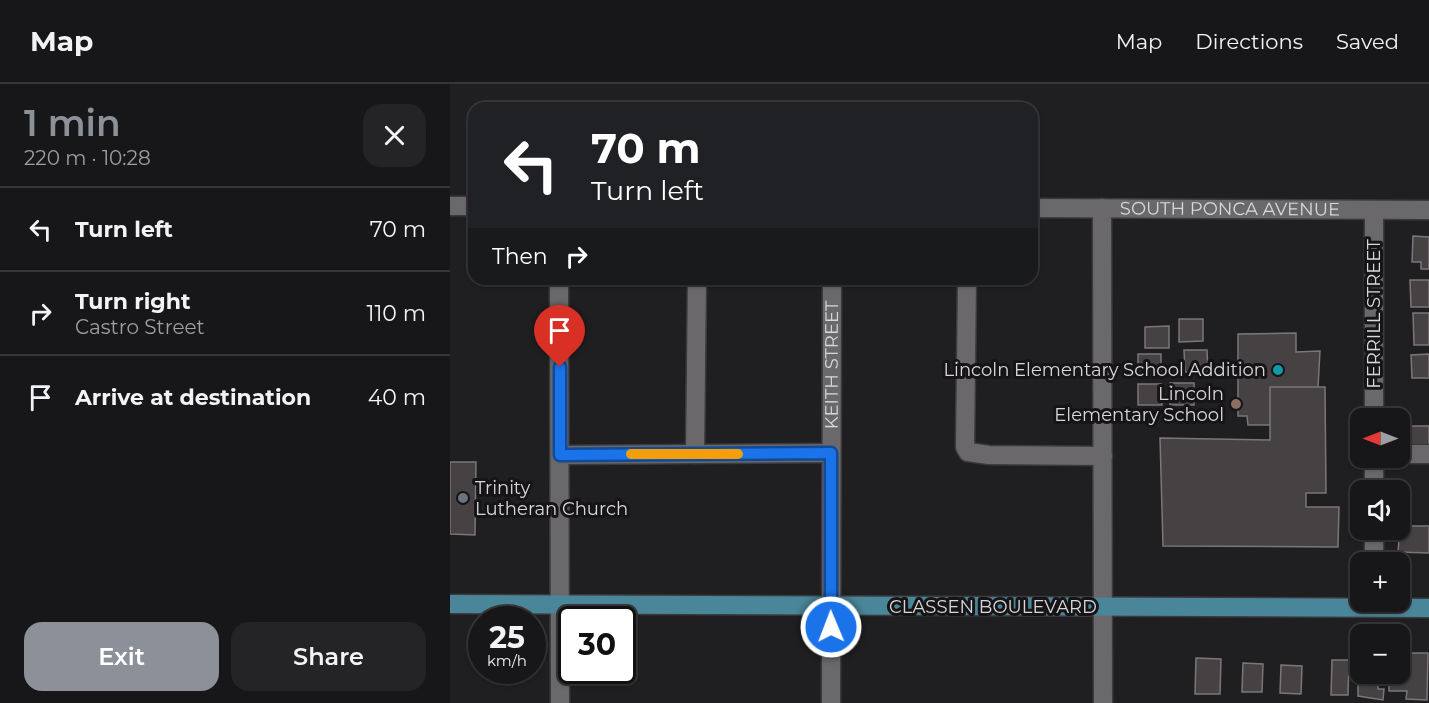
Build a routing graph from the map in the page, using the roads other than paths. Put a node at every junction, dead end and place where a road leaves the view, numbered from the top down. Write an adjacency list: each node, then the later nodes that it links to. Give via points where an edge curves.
1 (450, 206): 2 (street)
2 (468, 206)
3 (1038, 208): 4 (street, SOUTH PONCA AVENUE)
4 (1102, 208): 5 (street, SOUTH PONCA AVENUE); 17 (street)
5 (1374, 210): 6 (street, SOUTH PONCA AVENUE); 11 (street, FERRILL STREET)
6 (1429, 210)
7 (559, 285): 16 (street)
8 (697, 285): 14 (street)
9 (832, 285): 12 (street, KEITH STREET)
10 (967, 285): 17 (street, via 964,447 968,452)
11 (1374, 408)
12 (831, 453): 14 (street); 21 (street, KEITH STREET)
13 (1410, 453): 15 (street)
14 (695, 454): 16 (street)
15 (1429, 454)
16 (560, 455): 19 (street)
17 (1104, 456): 22 (street)
18 (450, 604): 19 (main road, CLASSEN BOULEVARD)
19 (560, 604): 21 (main road, CLASSEN BOULEVARD); 25 (street)
20 (1350, 605): 22 (main road, CLASSEN BOULEVARD)
21 (830, 607): 22 (main road, CLASSEN BOULEVARD); 26 (street, KEITH STREET)
22 (1103, 607): 27 (street)
23 (1410, 607): 24 (main road, CLASSEN BOULEVARD)
24 (1429, 608)
25 (560, 703)
26 (831, 703)
27 (1103, 703)

